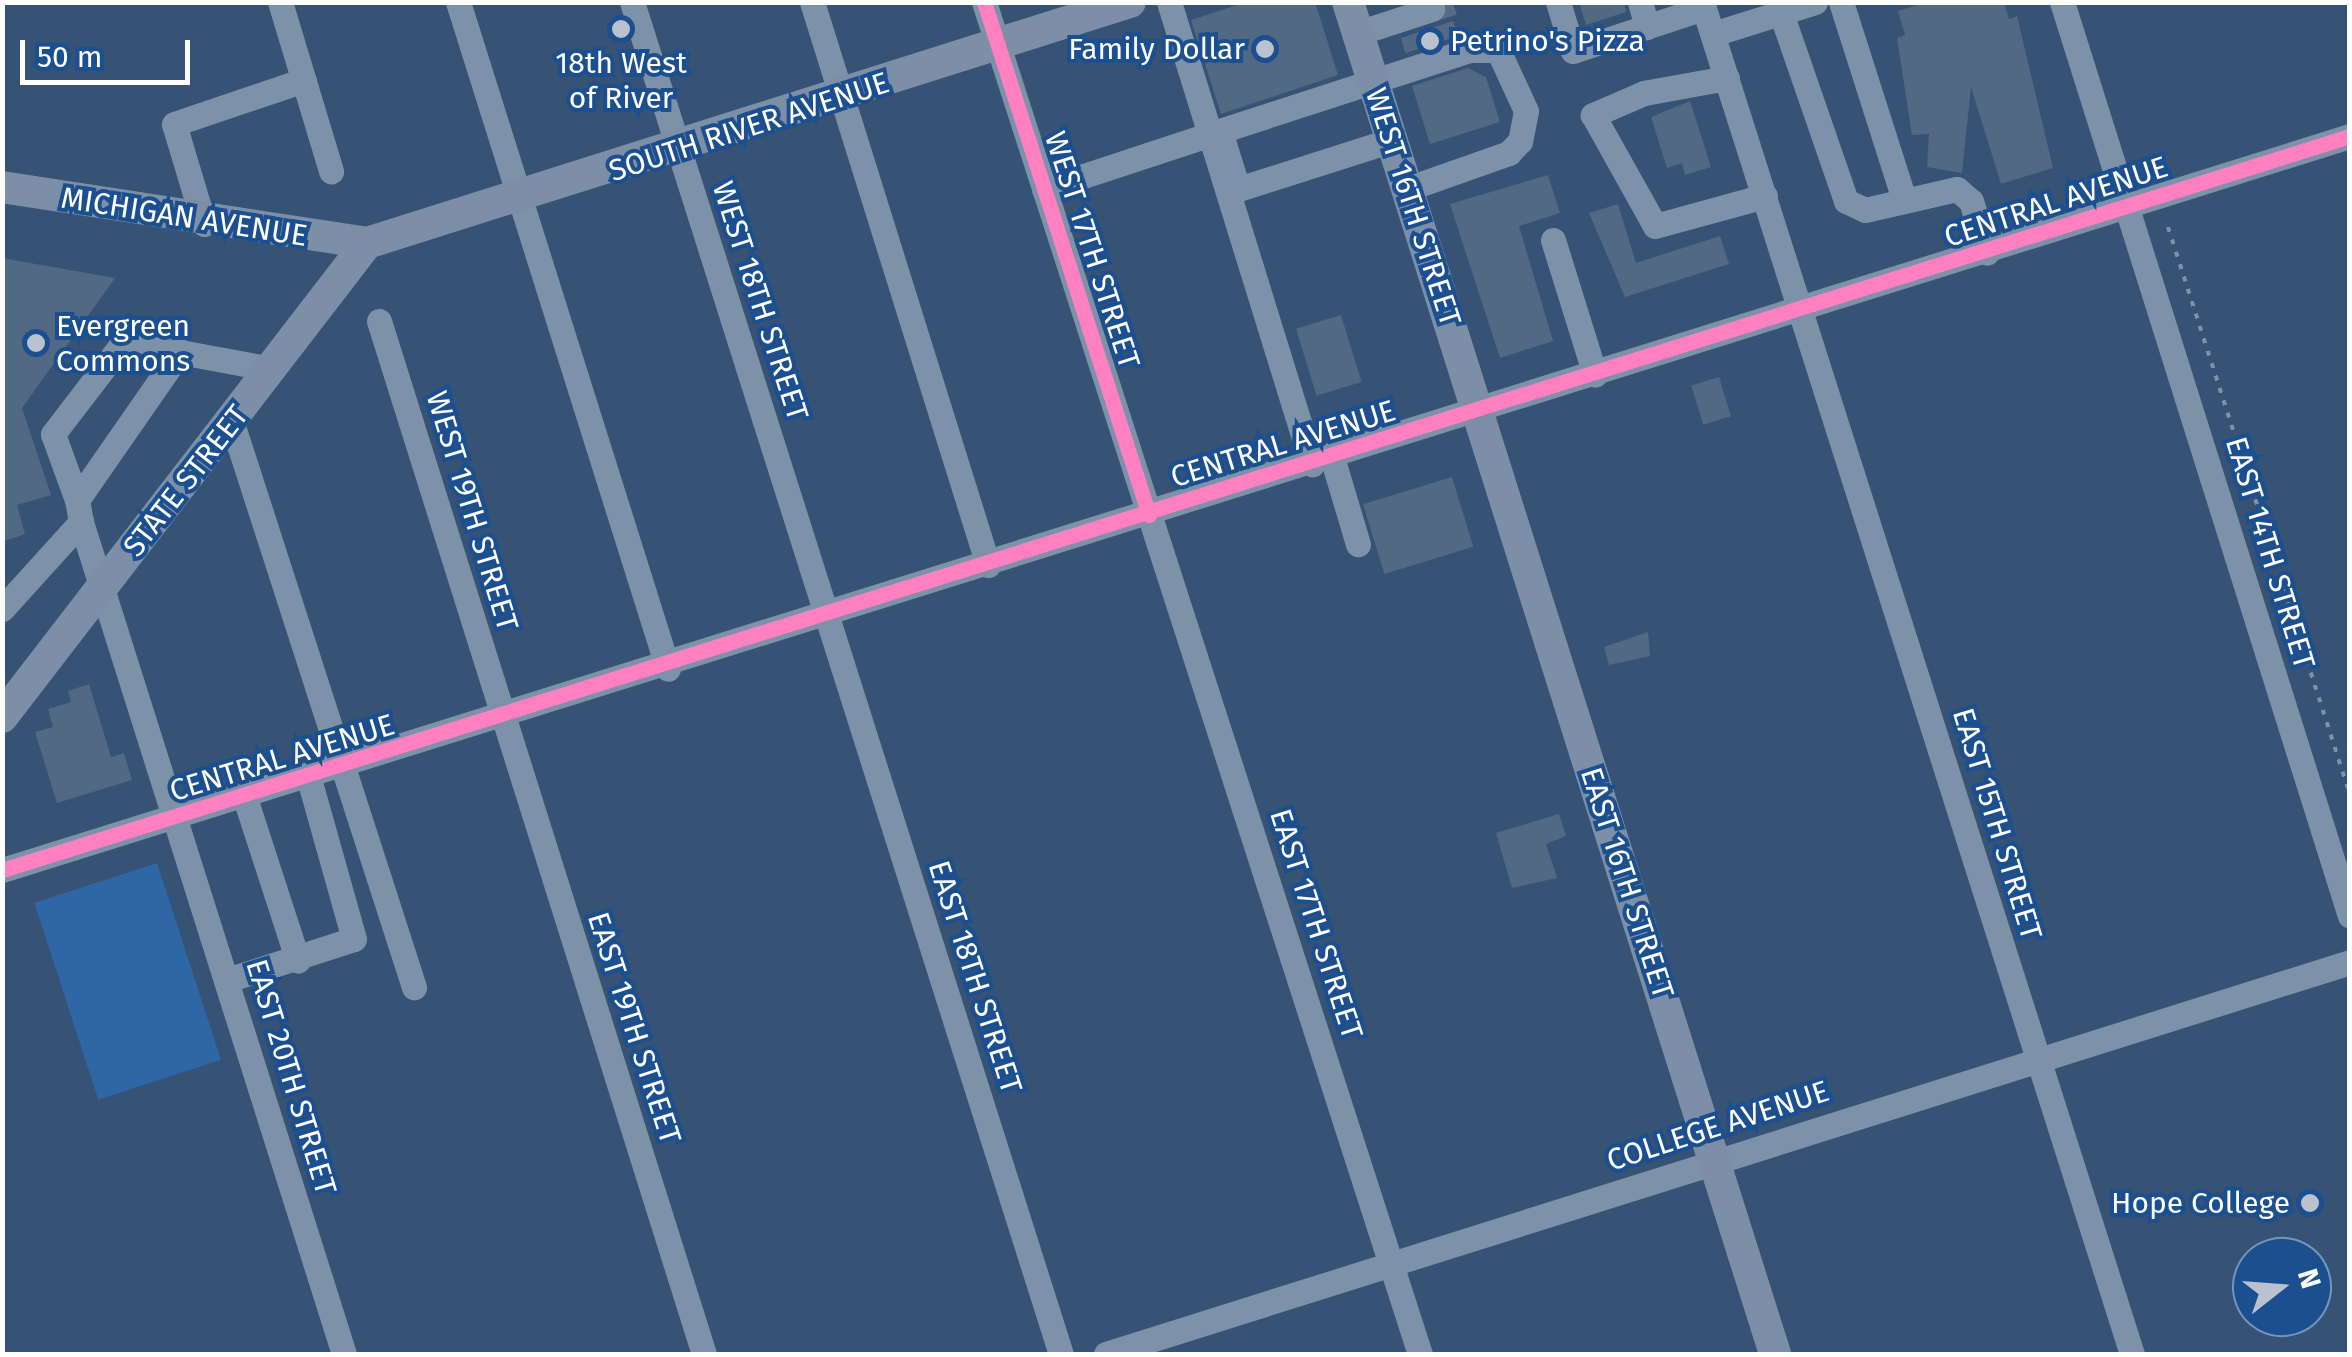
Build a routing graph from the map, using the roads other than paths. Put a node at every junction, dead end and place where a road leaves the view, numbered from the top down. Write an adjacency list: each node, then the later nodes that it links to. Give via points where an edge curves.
1 (280, 2): 20 (street)
2 (458, 2): 32 (street)
3 (632, 2): 26 (street, WEST 18TH STREET)
4 (812, 2): 22 (street)
5 (984, 2): 18 (street, WEST 17TH STREET)
6 (1130, 2): 18 (main road, SOUTH RIVER AVENUE)
7 (1170, 2): 23 (street)
8 (1558, 2): 15 (street, via 1573,51)
9 (1815, 2): 14 (street)
10 (1840, 2): 33 (street)
11 (2062, 2): 34 (street, EAST 14TH STREET)
12 (1703, 5): 15 (street); 17 (street, EAST 15TH STREET)
13 (1421, 9): 16 (street)
14 (1781, 14): 17 (street); 33 (street, via 1846,201 1866,210)
15 (1644, 15)
16 (1353, 18): 21 (main road, WEST 16TH STREET)
17 (1713, 34): 19 (street, EAST 15TH STREET)
18 (997, 45): 22 (main road, SOUTH RIVER AVENUE); 29 (street, WEST 17TH STREET)
19 (1727, 78): 31 (street, EAST 15TH STREET); 31 (street, via 1644,94 1593,115 1656,226)
20 (304, 80): 27 (street); 35 (street, via 174,124)
21 (1374, 82): 23 (street); 25 (main road, WEST 16TH STREET); 30 (street, via 1484,46 1498,50 1519,85 1526,125 1508,153)
22 (842, 98): 26 (main road, SOUTH RIVER AVENUE); 50 (street)
23 (1215, 132): 25 (street, via 1238,189); 29 (street); 46 (street)
24 (2350, 136): 34 (street, CENTRAL AVENUE)
25 (1392, 140): 30 (main road, WEST 16TH STREET)
26 (678, 150): 32 (main road, SOUTH RIVER AVENUE); 53 (street, WEST 18TH STREET)
27 (332, 170)
28 (2, 188): 35 (main road, MICHIGAN AVENUE)
29 (1044, 189): 48 (street, WEST 17TH STREET)
30 (1407, 189): 44 (main road, WEST 16TH STREET)
31 (1765, 196): 39 (street, EAST 15TH STREET)
32 (521, 200): 37 (main road, SOUTH RIVER AVENUE); 54 (street)
33 (1904, 200): 38 (street, via 1946,188 1966,193)
34 (2128, 208): 38 (street, CENTRAL AVENUE); 62 (street, EAST 14TH STREET)
35 (204, 224): 37 (main road, MICHIGAN AVENUE)
36 (1553, 240): 43 (street)
37 (367, 244): 42 (main road, STATE STREET)
38 (1987, 253): 39 (street, CENTRAL AVENUE)
39 (1802, 312): 43 (street, CENTRAL AVENUE); 67 (street, EAST 15TH STREET)
40 (379, 321): 56 (street, WEST 19TH STREET)
41 (180, 352): 42 (street); 47 (street); 47 (street, EAST 20TH STREET, via 170,342 125,340 53,434)
42 (272, 369): 45 (main road, STATE STREET)
43 (1594, 375): 44 (street, CENTRAL AVENUE)
44 (1478, 411): 46 (street, CENTRAL AVENUE); 68 (main road, EAST 16TH STREET)
45 (232, 423): 51 (main road, STATE STREET); 57 (street)
46 (1322, 461): 48 (street, CENTRAL AVENUE); 49 (street)
47 (79, 511): 51 (street, EAST 20TH STREET); 52 (street)
48 (1149, 515): 50 (street, CENTRAL AVENUE); 69 (street, EAST 17TH STREET)
49 (1358, 544)
50 (988, 565): 53 (street, CENTRAL AVENUE)
51 (104, 586): 55 (main road, STATE STREET); 60 (street, EAST 20TH STREET)
52 (2, 610)
53 (827, 618): 54 (street, CENTRAL AVENUE); 72 (street, EAST 18TH STREET)
54 (668, 669): 56 (street, CENTRAL AVENUE)
55 (2, 717)
56 (503, 721): 57 (street, CENTRAL AVENUE); 71 (street, EAST 19TH STREET)
57 (347, 768): 58 (street, CENTRAL AVENUE); 66 (street)
58 (308, 779): 59 (street, CENTRAL AVENUE); 63 (street, via 354,938)
59 (245, 798): 60 (street, CENTRAL AVENUE); 63 (street)
60 (176, 819): 61 (street, CENTRAL AVENUE); 65 (street, EAST 20TH STREET)
61 (2, 870)
62 (2350, 916)
63 (298, 961): 65 (street)
64 (2350, 962): 67 (street, COLLEGE AVENUE)
65 (227, 980): 70 (street, EAST 20TH STREET)
66 (414, 987)
67 (2037, 1059): 68 (street, COLLEGE AVENUE); 76 (street, EAST 15TH STREET)
68 (1714, 1161): 69 (street, COLLEGE AVENUE); 75 (main road, EAST 16TH STREET)
69 (1392, 1265): 73 (street, COLLEGE AVENUE); 74 (street, EAST 17TH STREET)
70 (344, 1354)
71 (704, 1354)
72 (1061, 1354)
73 (1106, 1354)
74 (1420, 1354)
75 (1775, 1354)
76 (2132, 1354)

